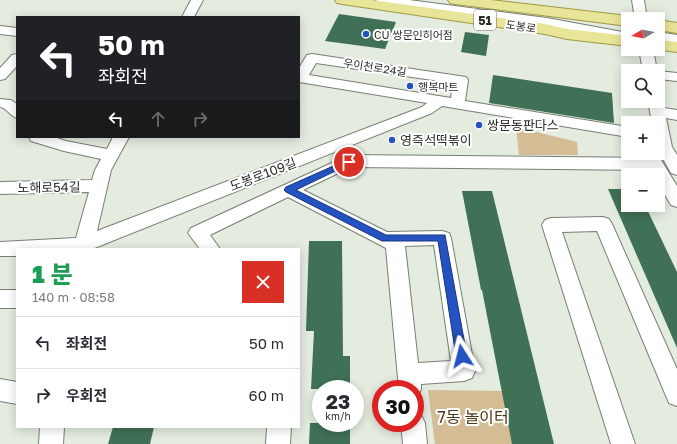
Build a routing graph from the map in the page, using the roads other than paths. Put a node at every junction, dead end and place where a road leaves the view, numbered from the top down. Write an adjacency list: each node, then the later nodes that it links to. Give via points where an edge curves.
1 (197, 0): 9 (street)
2 (342, 0): 19 (main road, 도봉로 / 51)
3 (382, 0): 16 (street, via 547,22)
4 (411, 0): 14 (street, via 548,17)
5 (455, 0): 7 (main road, 도봉로 / 51)
6 (638, 0): 8 (street)
7 (509, 3): 10 (main road, 도봉로 / 51)
8 (640, 12)
9 (189, 16)
10 (621, 21)
11 (665, 27): 12 (main road)
12 (677, 28)
13 (0, 30): 15 (street)
14 (621, 31)
15 (16, 32)
16 (621, 36)
17 (665, 37): 18 (street)
18 (677, 39)
19 (621, 40)
20 (665, 42): 21 (street)
21 (677, 43)
22 (665, 46): 23 (main road)
23 (677, 47)
24 (16, 59): 25 (street)
25 (0, 76)
26 (665, 76): 27 (street)
27 (677, 77)
28 (300, 78): 29 (street, 우이천로24길); 30 (street, 우이천로24길, via 312,58 461,80)
29 (440, 101): 30 (street, 우이천로24길); 46 (street, 도봉로109길, via 427,110)
30 (457, 104): 33 (street, 우이천로24길)
31 (659, 108): 32 (street)
32 (677, 115)
33 (621, 131)
34 (665, 137): 37 (street)
35 (40, 138): 39 (street, via 64,146)
36 (120, 138): 39 (street)
37 (677, 139)
38 (665, 149): 40 (street)
39 (111, 155): 41 (street)
40 (677, 170)
41 (98, 186): 42 (street, 노해로54길); 46 (street)
42 (0, 188)
43 (289, 190): 44 (street, via 349,162 655,164); 45 (street); 48 (street, via 197,233)
44 (677, 202)
45 (385, 239): 53 (street, via 395,244); 54 (street, via 442,238 464,371)
46 (84, 246): 47 (street, 도봉로109길)
47 (36, 248)
48 (209, 248)
49 (0, 249): 50 (street, 도봉로109길)
50 (16, 249)
51 (0, 299): 52 (street)
52 (16, 299)
53 (409, 380)
54 (419, 380)
55 (0, 390): 56 (street)
56 (16, 393)
57 (677, 394): 64 (street, via 603,224 551,225)
58 (52, 428): 61 (street)
59 (279, 428): 62 (street)
60 (414, 432): 63 (street)
61 (50, 444)
62 (278, 444)
63 (416, 444)
64 (623, 444)

